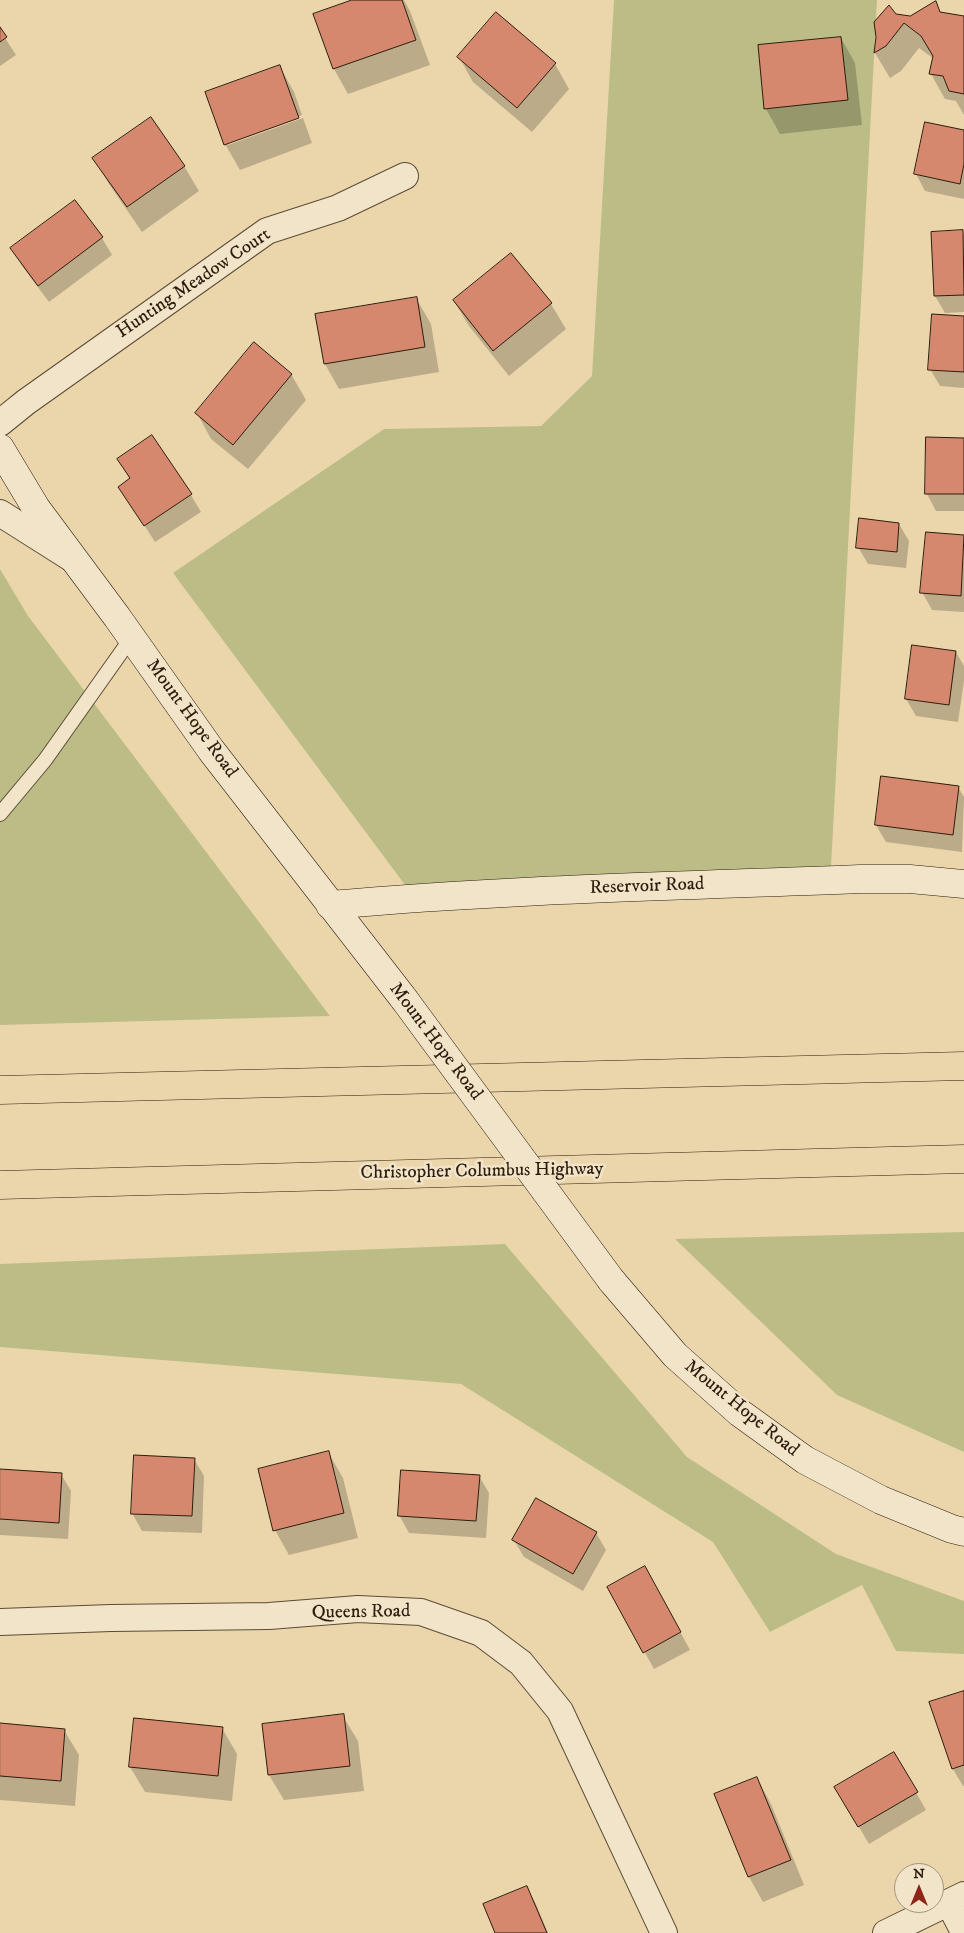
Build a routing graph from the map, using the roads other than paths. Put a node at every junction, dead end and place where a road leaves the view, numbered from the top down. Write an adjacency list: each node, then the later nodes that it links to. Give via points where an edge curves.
1 (405, 176): 2 (street, Hunting Meadow Court, via 338,208 266,231)
2 (0, 423)
3 (0, 448): 5 (street, Mount Hope Road, via 36,508)
4 (0, 513): 5 (street)
5 (74, 560): 6 (street, Mount Hope Road)
6 (132, 637): 7 (lane, via 45,760); 9 (street, Mount Hope Road, via 211,750)
7 (0, 814)
8 (964, 884): 9 (street, Reservoir Road, via 910,879 860,880 531,892)
9 (330, 905): 14 (street, Mount Hope Road, bridge, via 404,999 611,1280 675,1355 740,1413 806,1460 881,1500)
10 (964, 1066): 11 (highway)
11 (0, 1090)
12 (964, 1160): 13 (highway, Christopher Columbus Highway)
13 (0, 1186)
14 (964, 1532)
15 (0, 1622): 18 (street, Queens Road, via 269,1616 358,1609 421,1612 481,1633 521,1662 560,1711)
16 (957, 1899): 17 (street); 19 (street)
17 (964, 1932)
18 (664, 1933)
19 (886, 1933)

